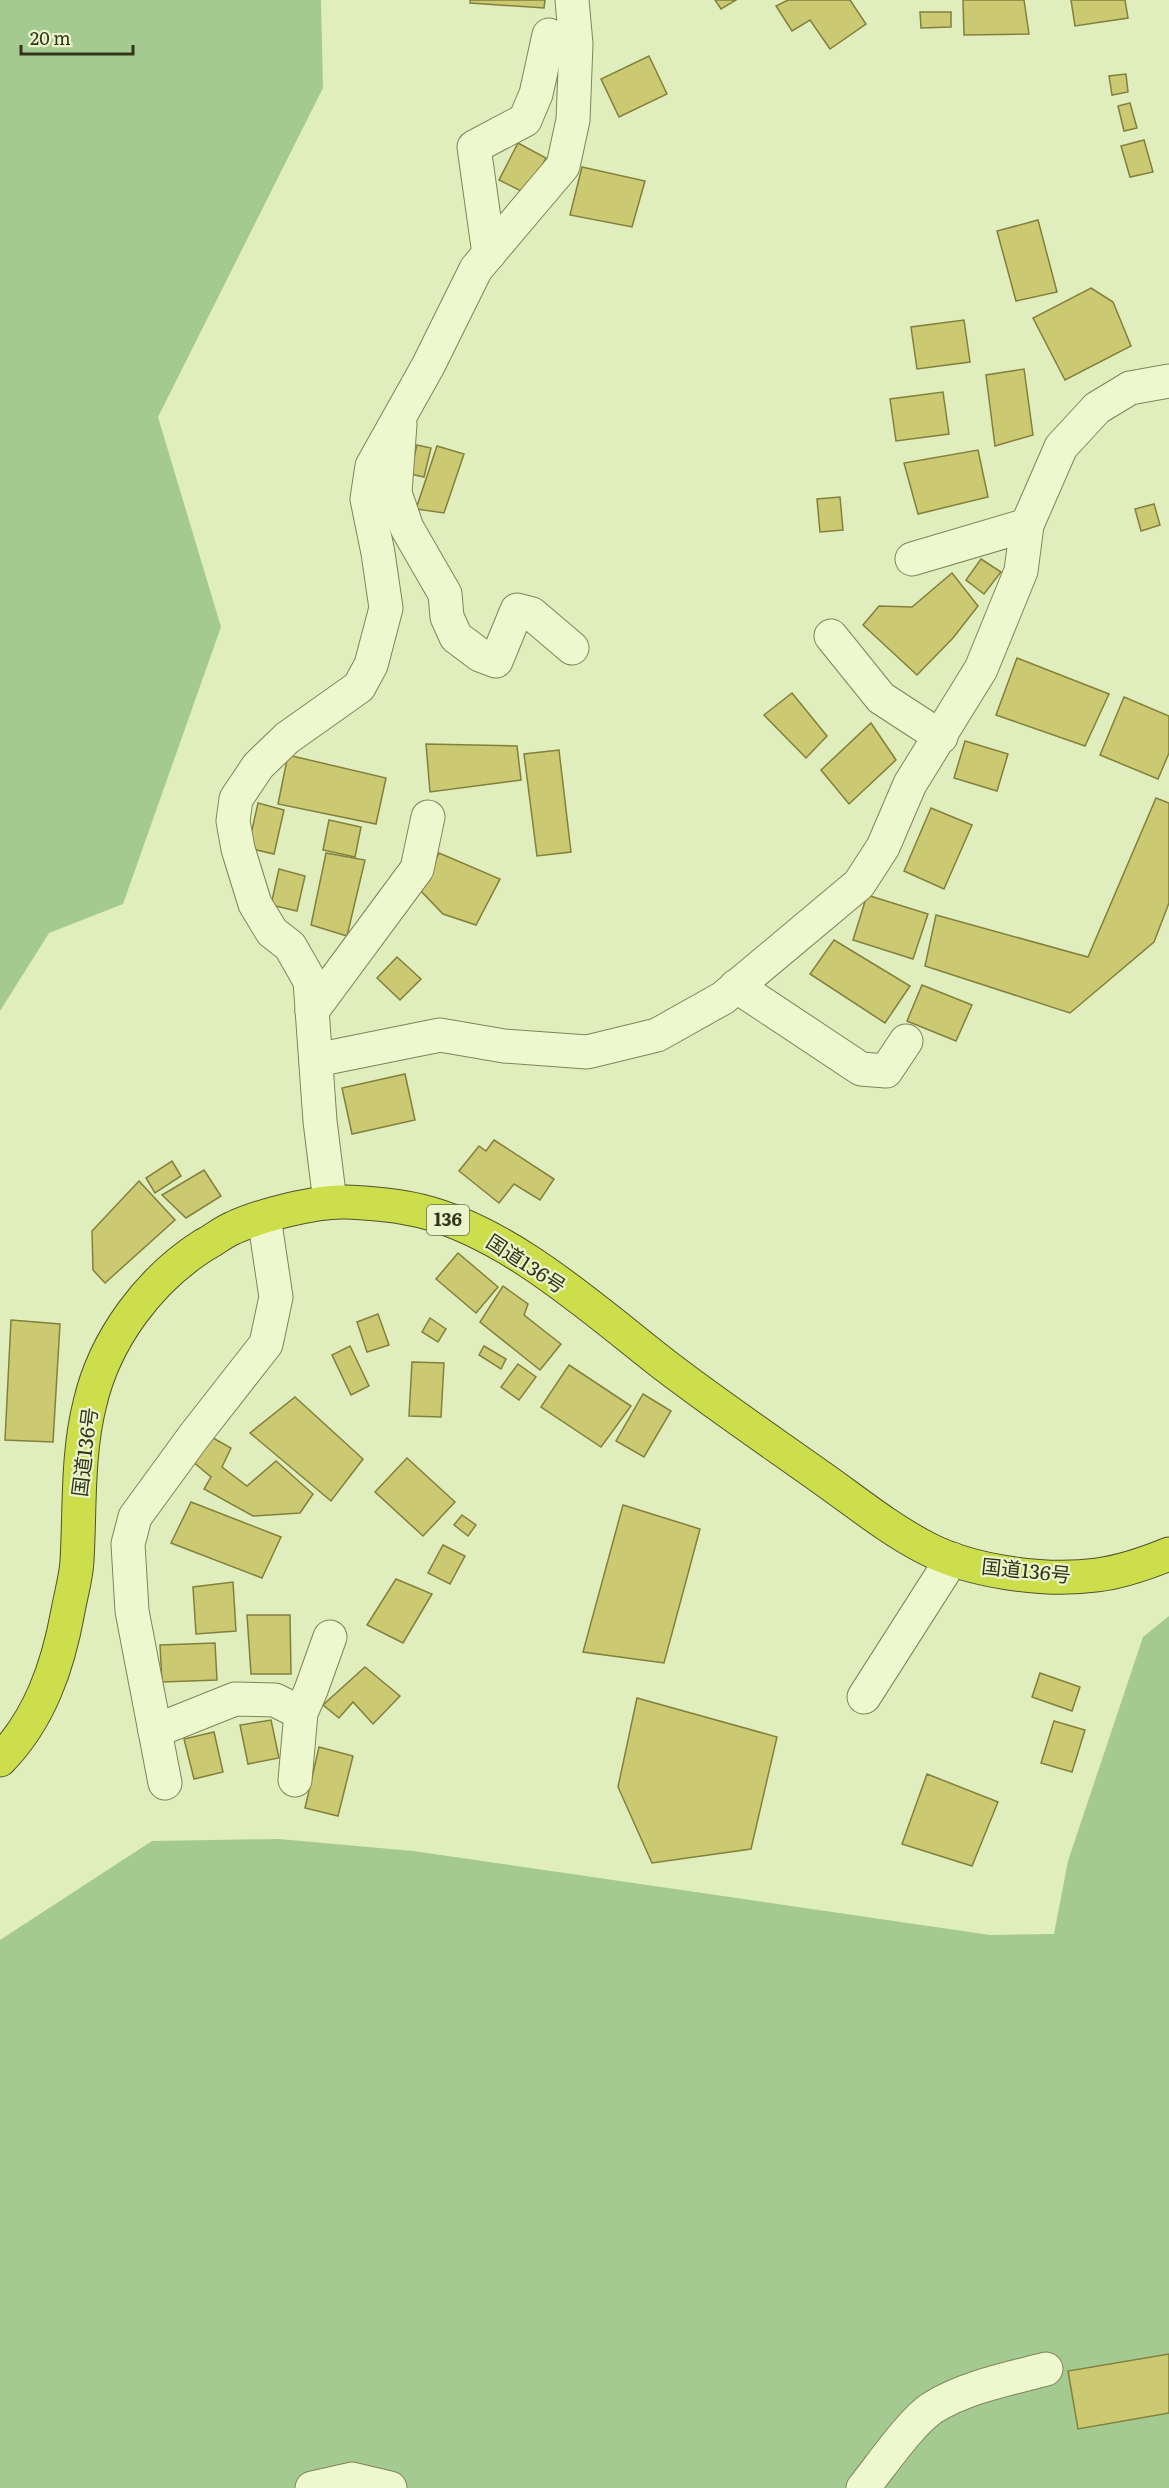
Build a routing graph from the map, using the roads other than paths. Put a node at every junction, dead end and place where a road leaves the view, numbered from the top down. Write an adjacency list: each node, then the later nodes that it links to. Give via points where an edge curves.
1 (572, 0): 3 (street, via 576,44 573,120 563,166)
2 (549, 35): 3 (street, via 536,94 525,120 474,147)
3 (489, 254): 5 (street, via 476,269)
4 (1169, 381): 6 (street, via 1130,388 1097,408 1062,447)
5 (401, 416): 9 (street, via 395,493 407,528 445,594 447,617 456,637 480,655 496,661 517,610 532,614); 13 (street, via 372,466 368,499 386,608 370,665 359,687 287,738 258,766 236,799 233,821 238,849 255,904 272,932 290,946 310,981)
6 (1027, 525): 7 (street); 10 (street, via 1021,571 981,669)
7 (912, 559)
8 (831, 636): 10 (street, via 881,699)
9 (572, 648)
10 (941, 737): 12 (street, via 910,784 883,847 859,884)
11 (428, 817): 13 (street, via 417,869)
12 (736, 986): 14 (street, via 861,1069 886,1071); 15 (street, via 723,998 657,1035 587,1052 504,1046 440,1035)
13 (312, 1011): 15 (street)
14 (906, 1041)
15 (316, 1060): 16 (street)
16 (330, 1202): 17 (highway, 国道136号 / 136); 19 (highway, 国道136号 / 136, via 385,1204 422,1211 462,1225 534,1265 874,1516 927,1550)
17 (264, 1217): 23 (street, via 276,1297 266,1344 135,1517 128,1544 132,1611); 24 (highway, 国道136号 / 136, via 232,1228 181,1260 147,1293 104,1362 89,1404 80,1474 77,1568 60,1652 39,1709)
18 (1169, 1554): 19 (highway, 国道136号 / 136, via 1099,1575 1064,1577 1005,1573)
19 (952, 1558): 21 (street)
20 (330, 1637): 22 (street)
21 (864, 1697)
22 (301, 1713): 23 (street, via 275,1700 235,1699); 25 (street)
23 (155, 1731): 26 (street)
24 (0, 1760)
25 (295, 1780)
26 (165, 1783)
27 (1046, 2369): 30 (street, via 971,2390 932,2409)
28 (312, 2488): 29 (street, via 352,2479)
29 (390, 2488)
30 (862, 2488)

